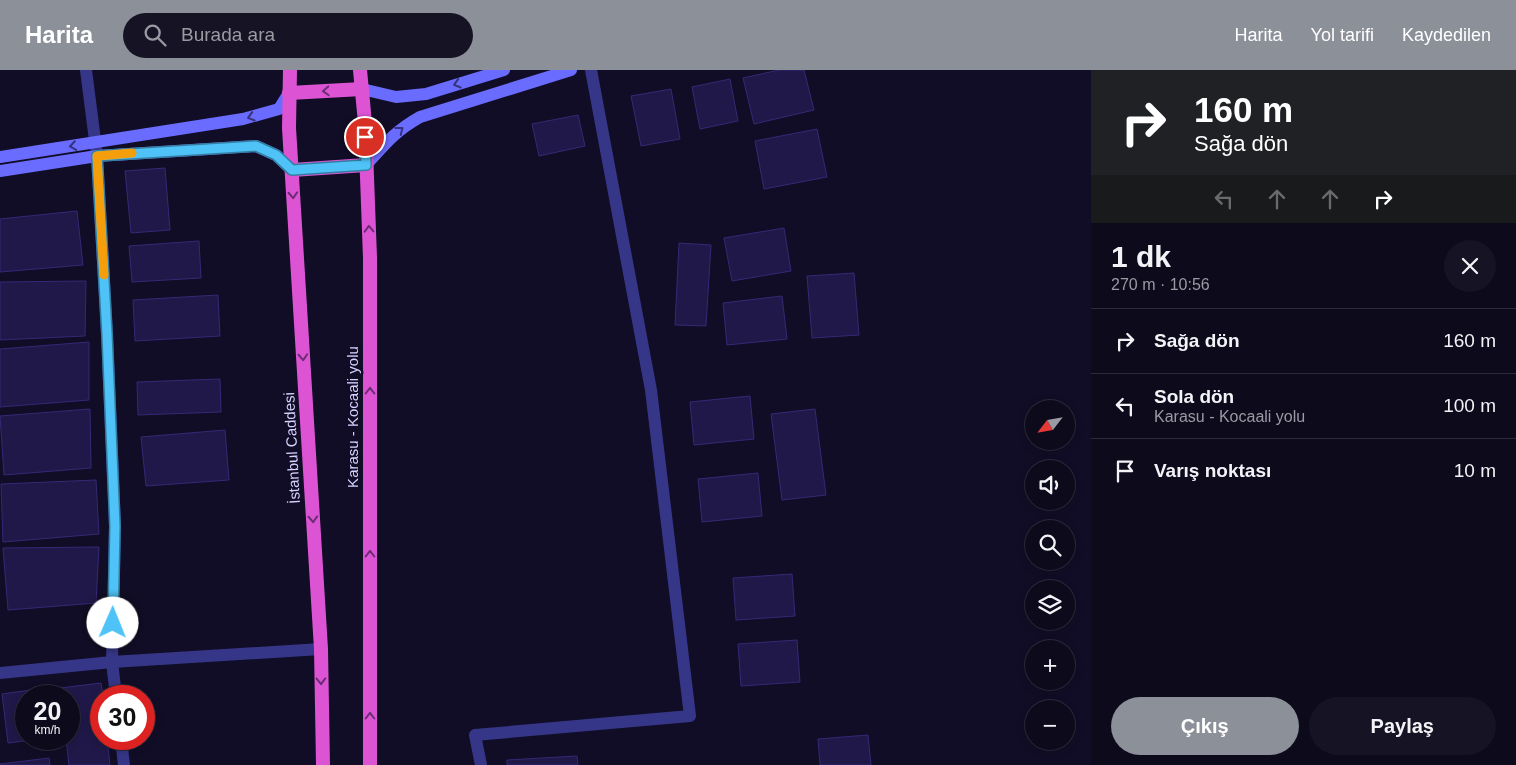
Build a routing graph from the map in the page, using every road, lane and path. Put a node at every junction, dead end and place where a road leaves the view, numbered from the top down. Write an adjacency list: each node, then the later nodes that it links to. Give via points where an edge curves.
1 (86, 70): 9 (street)
2 (290, 70): 8 (highway)
3 (360, 70): 7 (highway, Karasu - Kocaali yolu)
4 (504, 70): 7 (main road, one-way to 7, via 426,94 396,97)
5 (571, 70): 12 (main road, one-way to 5, via 401,128 420,118)
6 (591, 70): 23 (street, via 651,390 690,716 475,735)
7 (362, 89): 8 (highway, one-way to 8); 12 (highway, Karasu - Kocaali yolu)
8 (290, 93): 9 (main road, one-way to 9, via 279,109 243,120); 13 (highway, İstanbul Caddesi)
9 (95, 142): 10 (street); 11 (main road, one-way to 11)
10 (97, 156): 13 (main road, via 256,146 276,155); 14 (main road); 16 (street, via 115,526)
11 (0, 158)
12 (366, 165): 13 (highway); 22 (highway, Karasu - Kocaali yolu, one-way to 12, via 370,258)
13 (292, 170): 15 (highway, İstanbul Caddesi, one-way to 15)
14 (0, 171)
15 (321, 649): 16 (street); 21 (highway, İstanbul Caddesi, one-way to 21)
16 (112, 662): 17 (street); 18 (street)
17 (0, 673)
18 (115, 685)
19 (122, 750): 20 (street)
20 (124, 765)
21 (324, 765)
22 (370, 765)
23 (481, 765)

